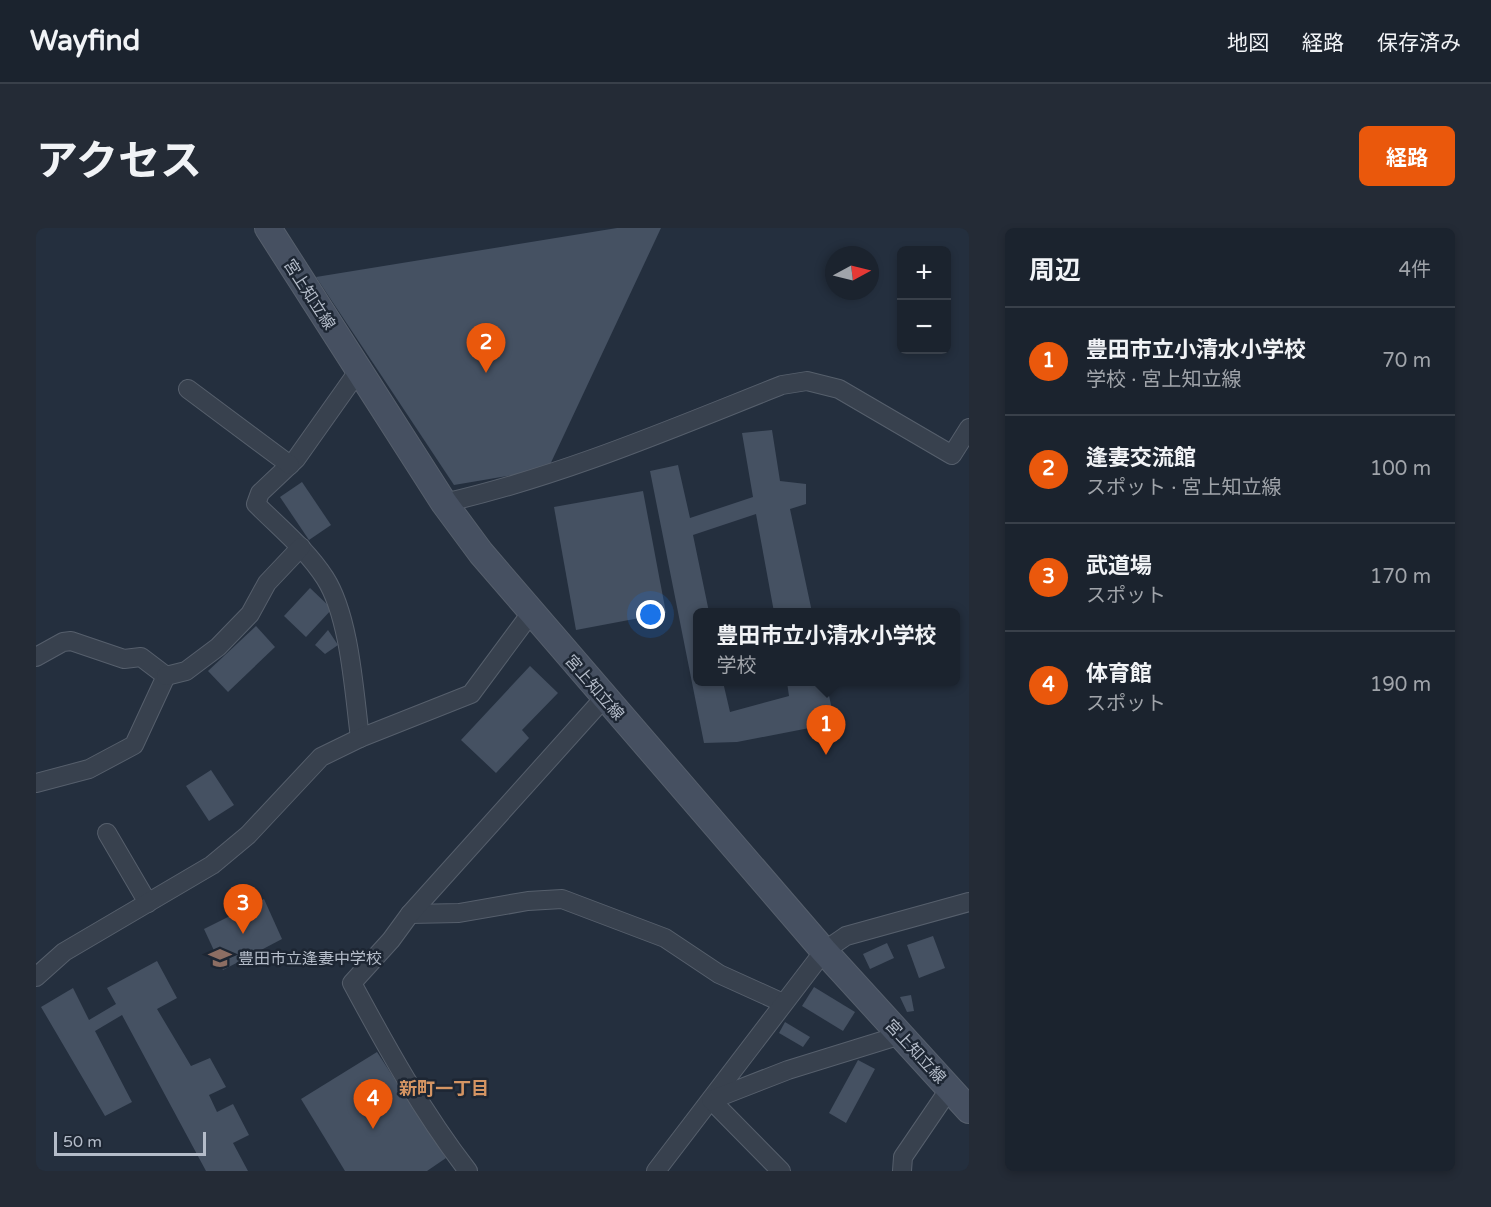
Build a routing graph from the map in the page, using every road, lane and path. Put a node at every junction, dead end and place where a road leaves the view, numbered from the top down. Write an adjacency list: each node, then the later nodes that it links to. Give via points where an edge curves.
1 (268, 228): 2 (main road, 宮上知立線)
2 (359, 370): 5 (street); 6 (main road, 宮上知立線)
3 (188, 389): 5 (street)
4 (968, 433): 6 (street, via 952,455 839,389 807,381 782,385 586,463)
5 (290, 465): 7 (street, via 260,493 256,504)
6 (444, 502): 8 (main road, 宮上知立線)
7 (300, 547): 10 (street, via 267,583 250,614 218,647 186,671); 12 (street, via 326,579 339,609)
8 (531, 613): 11 (main road, 宮上知立線); 12 (street, via 471,694)
9 (36, 657): 10 (street, via 71,641 124,659 141,657)
10 (166, 676): 13 (street, via 134,745 89,769)
11 (604, 698): 17 (street); 18 (main road, 宮上知立線)
12 (360, 738): 16 (street, via 321,758 248,835 212,866)
13 (36, 783)
14 (107, 832): 16 (street)
15 (969, 902): 18 (street, via 846,936)
16 (148, 903): 19 (street, via 64,952)
17 (410, 914): 20 (street, via 459,913 562,899 665,938 719,974); 25 (street, via 352,983 384,1043 447,1145)
18 (824, 951): 20 (street); 21 (main road, 宮上知立線)
19 (36, 977)
20 (783, 1003): 23 (street)
21 (901, 1035): 22 (main road, 宮上知立線); 23 (street, via 788,1070)
22 (950, 1088): 24 (main road, 宮上知立線); 28 (street, via 903,1156)
23 (711, 1100): 26 (street); 27 (street)
24 (969, 1110)
25 (468, 1171)
26 (656, 1171)
27 (781, 1171)
28 (902, 1171)

